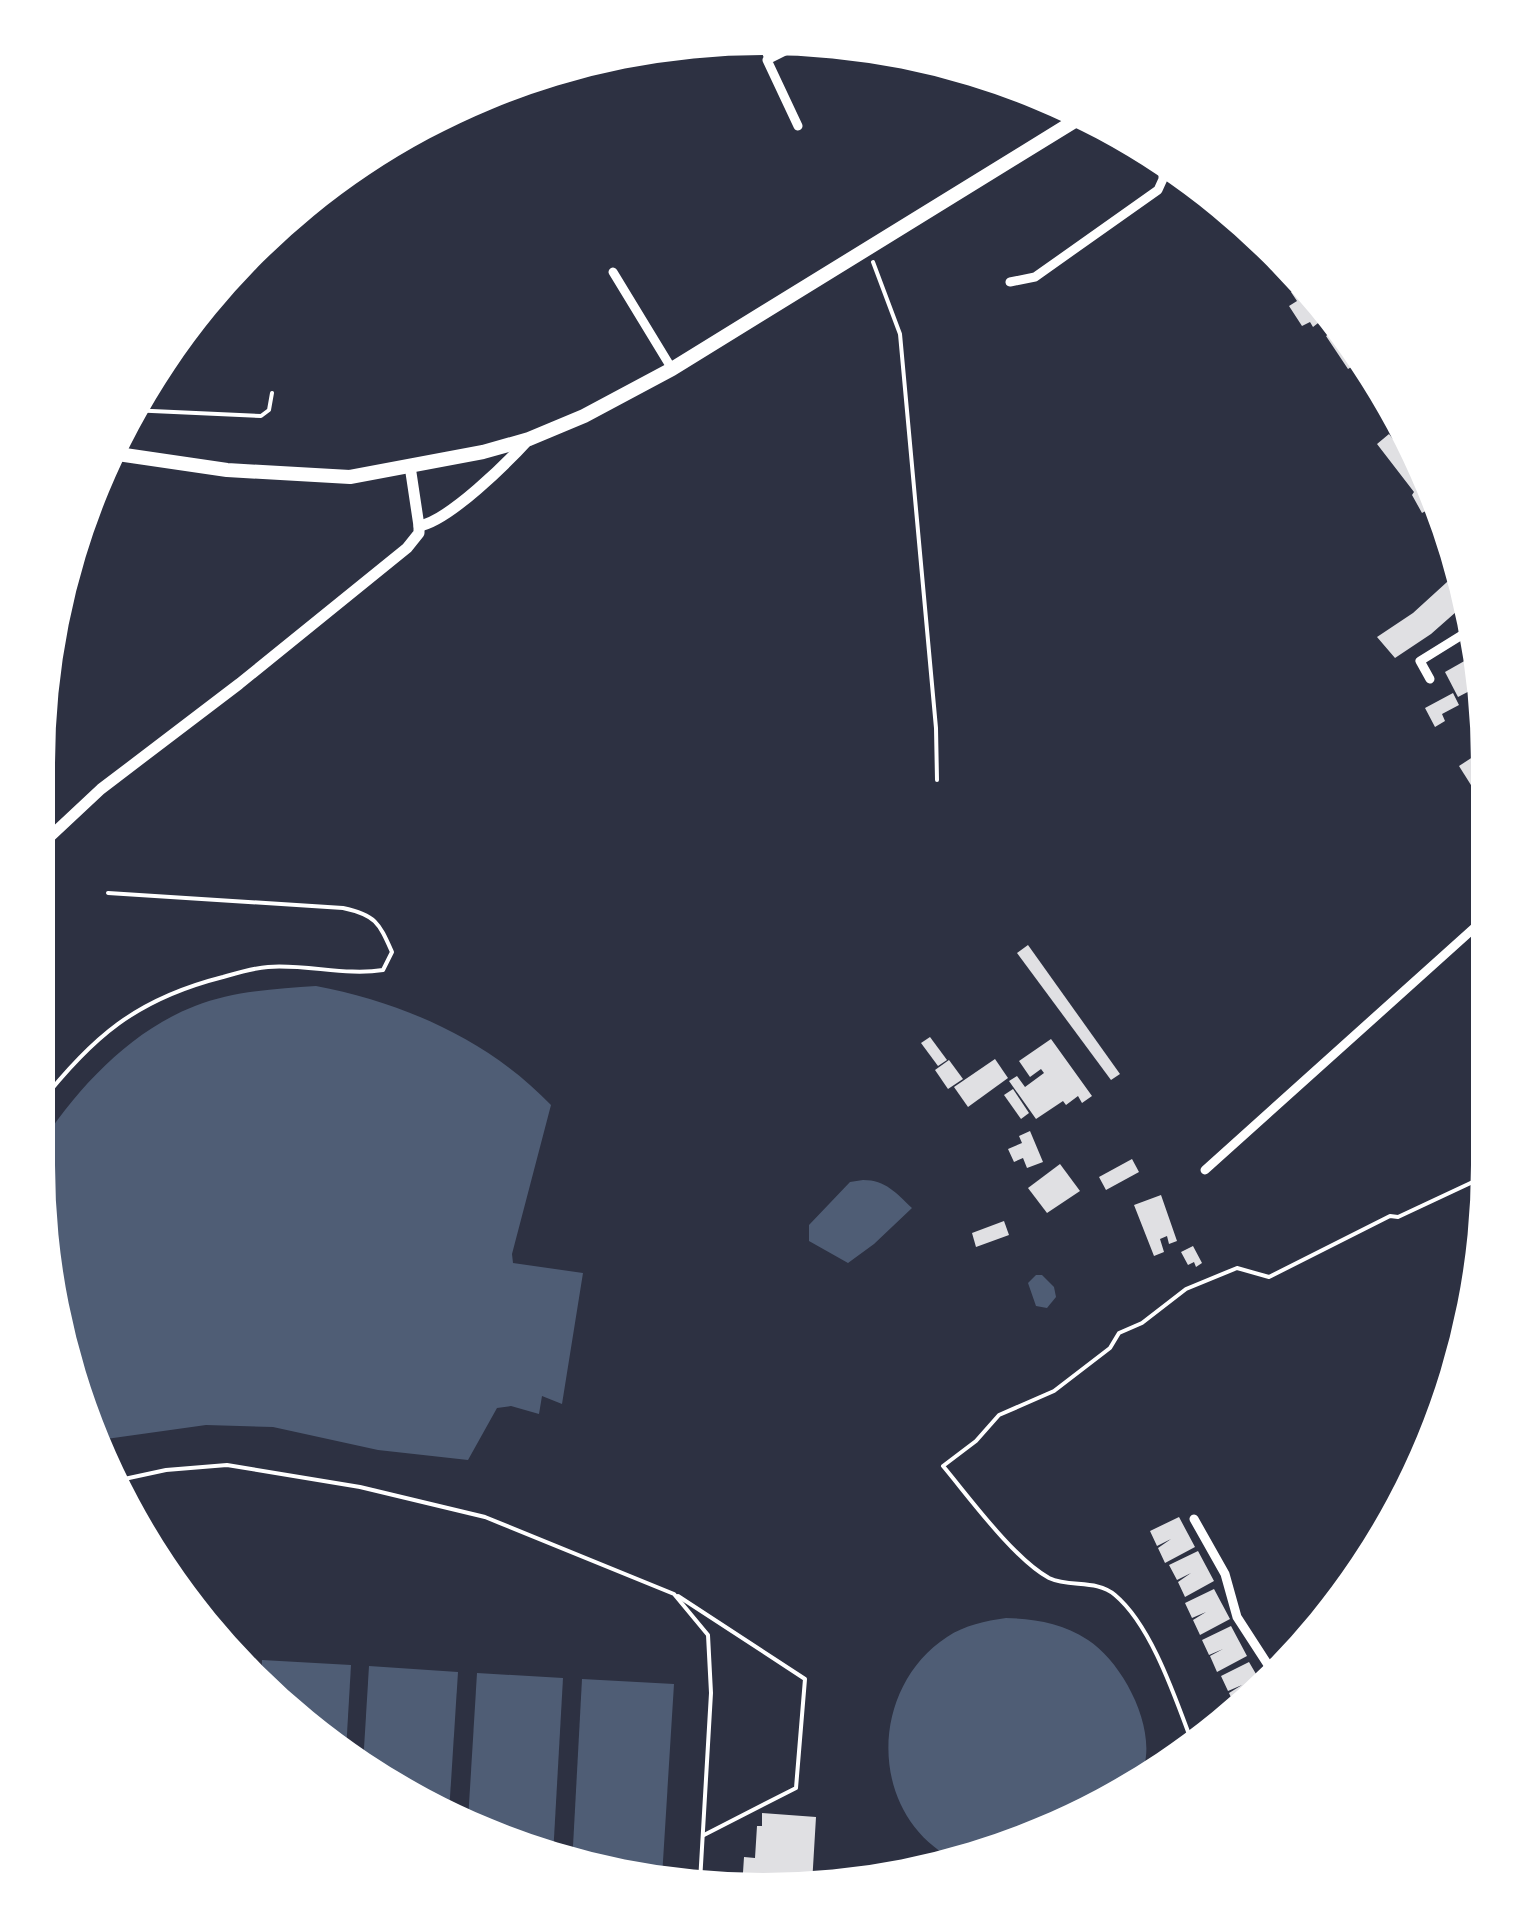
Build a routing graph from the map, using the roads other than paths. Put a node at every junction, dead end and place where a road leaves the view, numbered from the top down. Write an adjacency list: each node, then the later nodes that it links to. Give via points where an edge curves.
1 (766, 55): 3 (lane)
2 (777, 56): 3 (street)
3 (768, 60): 5 (street)
4 (1069, 125): 9 (main road)
5 (798, 126)
6 (1163, 179): 8 (street, via 1158,190 1034,277)
7 (613, 272): 9 (street)
8 (1010, 282)
9 (672, 369): 12 (main road)
10 (272, 392): 11 (lane, via 262,416)
11 (149, 410)
12 (529, 439): 14 (main road); 15 (street, via 468,496)
13 (126, 455): 14 (main road, via 314,475)
14 (410, 466): 15 (street)
15 (419, 526): 18 (street, via 407,548)
16 (1459, 637): 17 (street, via 1420,661)
17 (1430, 679)
18 (55, 830)
19 (1471, 931): 20 (street)
20 (1205, 1170)
21 (128, 1478): 23 (lane, via 227,1465 360,1487 485,1518)
22 (1194, 1519): 24 (street, via 1238,1617)
23 (674, 1594): 25 (lane, via 708,1635); 25 (lane, via 805,1679 796,1788)
24 (1267, 1663)
25 (704, 1835): 26 (lane)
26 (701, 1870)

